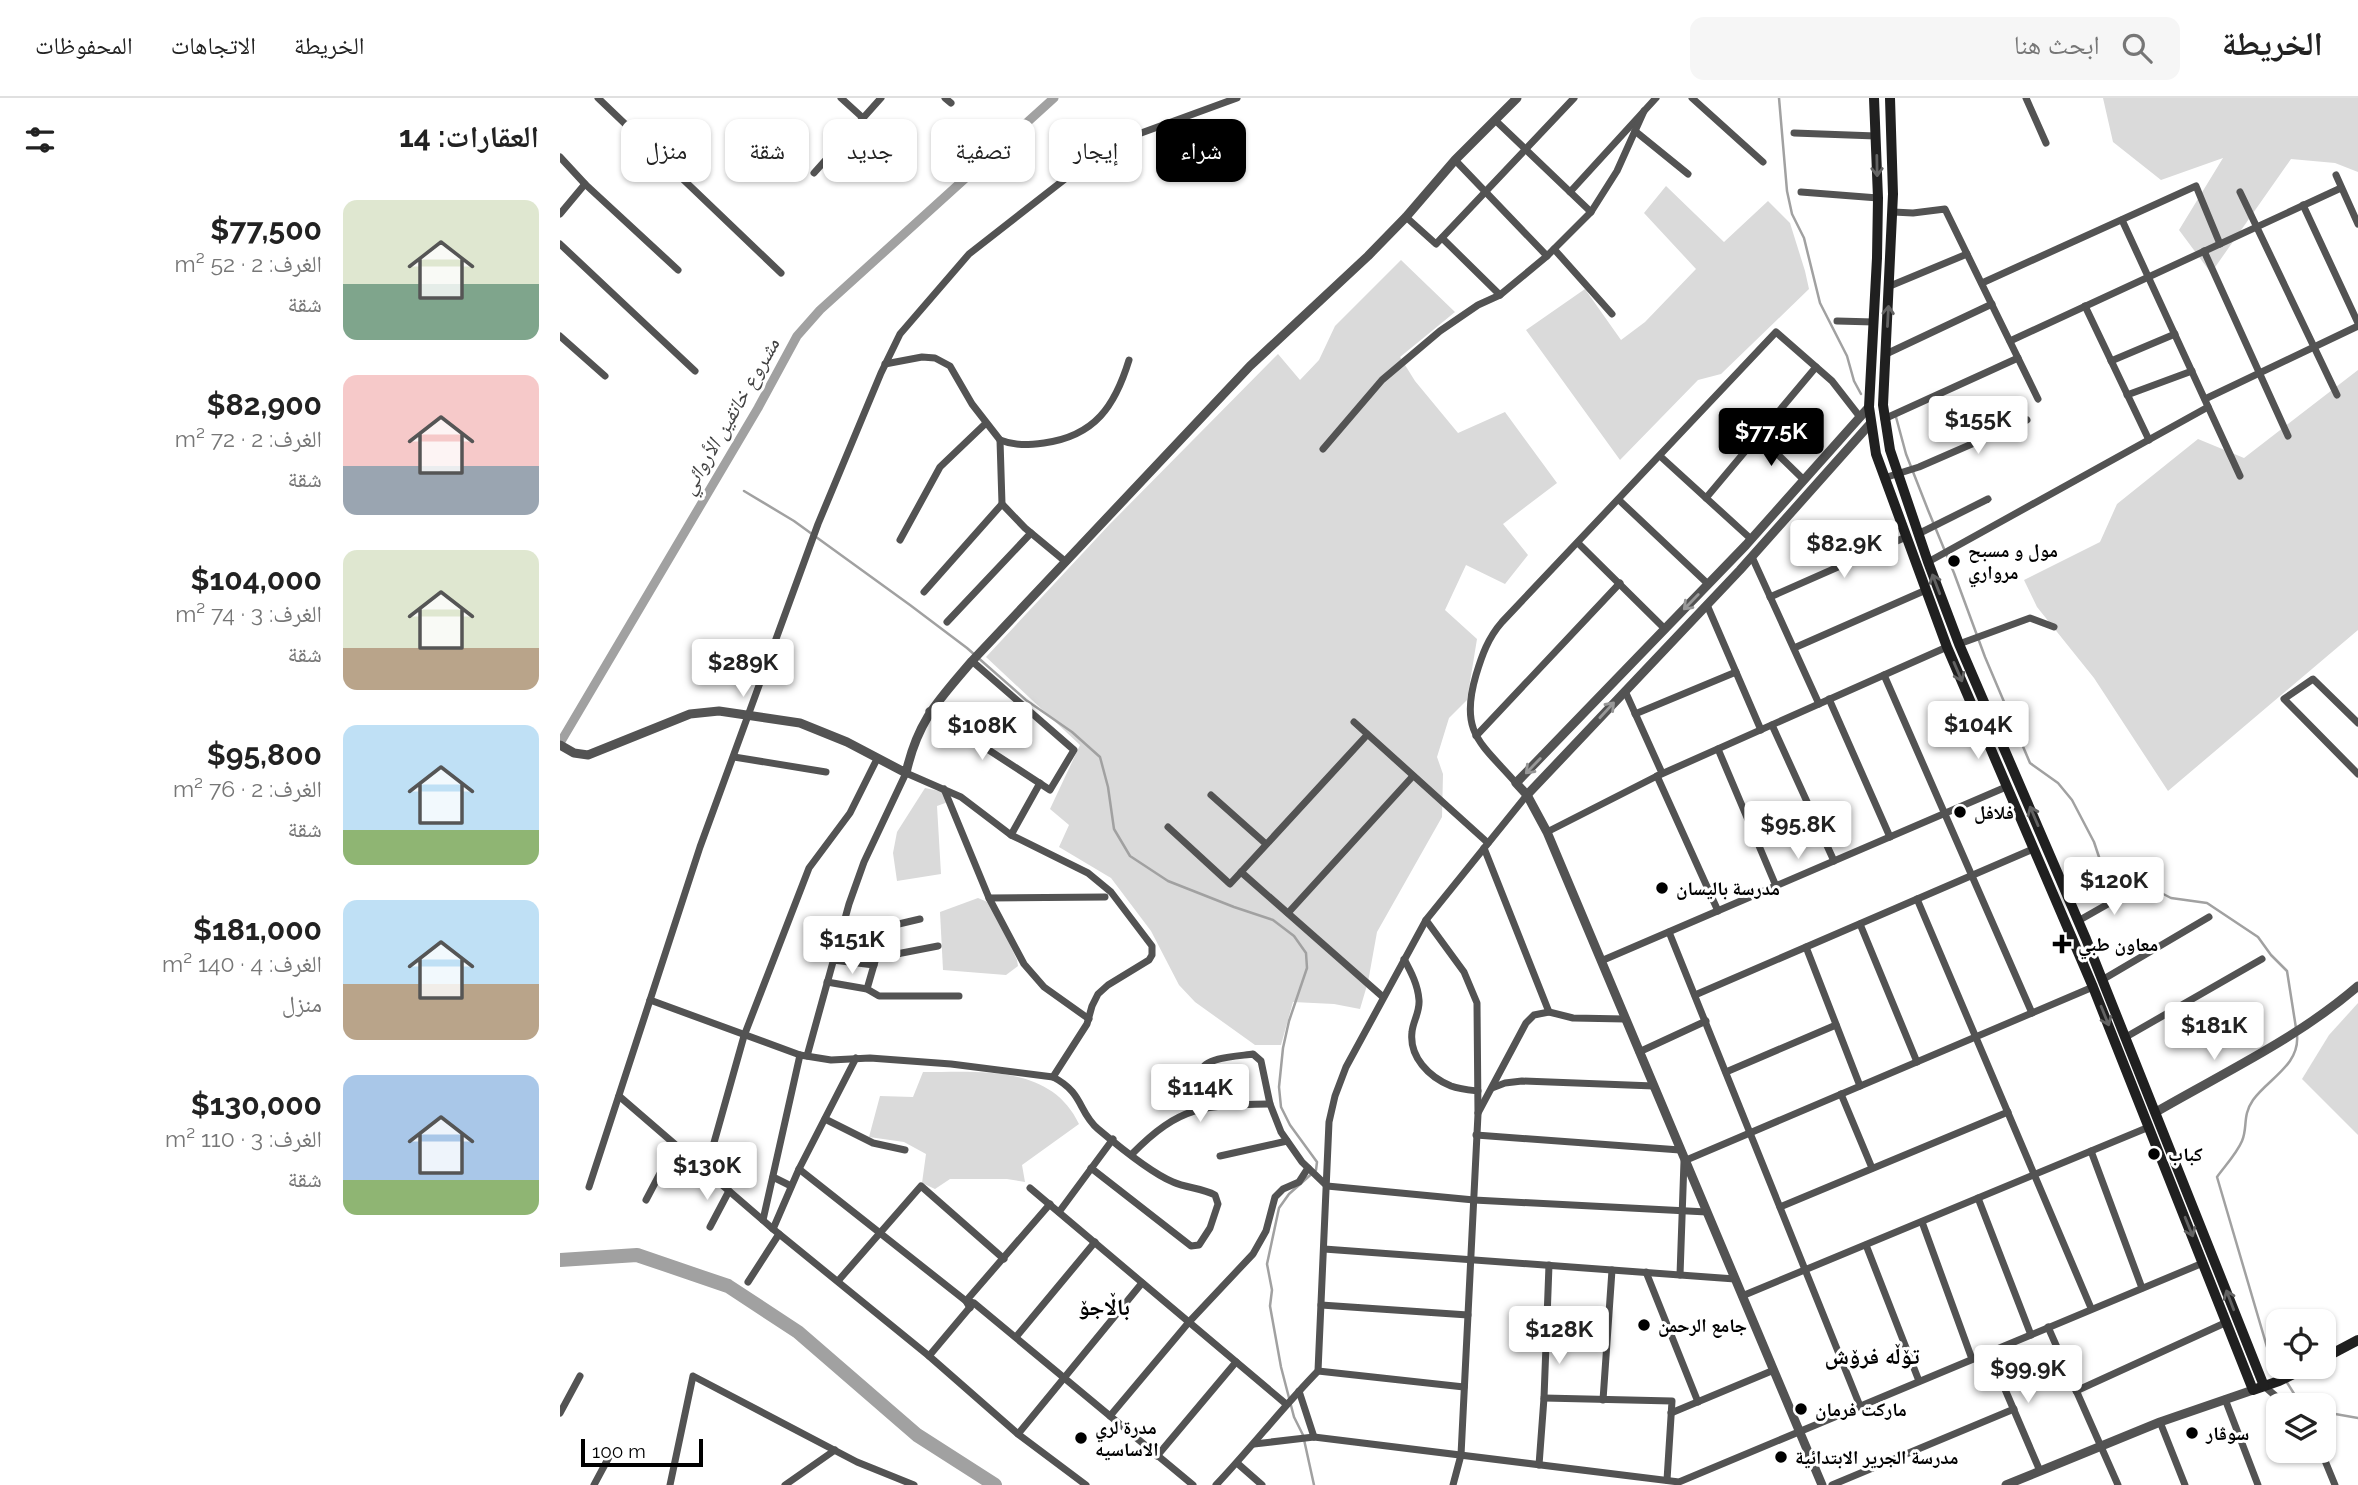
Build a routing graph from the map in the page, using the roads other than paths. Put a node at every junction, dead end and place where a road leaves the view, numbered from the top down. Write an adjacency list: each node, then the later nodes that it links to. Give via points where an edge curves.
1 (598, 98): 50 (street)
2 (841, 98): 13 (street)
3 (881, 98): 13 (street)
4 (1237, 98): 69 (street, via 1122,140 1097,154 969,254 900,334)
5 (1517, 98): 14 (street)
6 (1574, 98): 19 (street)
7 (1656, 98): 12 (street)
8 (1692, 98): 22 (street)
9 (1874, 98): 17 (main road)
10 (1890, 98): 36 (main road)
11 (2026, 98): 18 (street)
12 (1644, 111): 15 (street); 29 (street)
13 (863, 118): 23 (street)
14 (1495, 120): 19 (street); 21 (street)
15 (1635, 131): 24 (street); 34 (street)
16 (1794, 133): 17 (street)
17 (1876, 136): 32 (main road, one-way to 32)
18 (2046, 144)
19 (1525, 150): 28 (street); 29 (street)
20 (560, 157): 26 (street)
21 (1455, 160): 28 (street); 38 (street)
22 (1763, 162)
23 (814, 173)
24 (1688, 174)
25 (2336, 175): 27 (street)
26 (585, 184): 37 (street); 49 (street)
27 (2341, 188): 33 (street); 40 (street)
28 (1484, 192): 42 (street); 48 (street)
29 (1570, 192): 34 (street)
30 (1801, 192): 32 (street)
31 (2240, 192): 41 (street)
32 (1878, 198): 35 (main road)
33 (2303, 205): 41 (street); 60 (street)
34 (1591, 212): 45 (street)
35 (1877, 212): 36 (main road); 59 (main road)
36 (1893, 212): 47 (street, via 1945,209); 53 (main road)
37 (560, 214)
38 (1405, 217): 42 (street, via 1436,244); 107 (street, via 1250,366)
39 (2122, 220): 44 (street, via 2196,186); 51 (street); 52 (street)
40 (2358, 225)
41 (2257, 227): 44 (street); 64 (street)
42 (1442, 238): 54 (street)
43 (560, 244): 71 (street)
44 (2220, 244): 46 (street)
45 (1554, 249): 48 (street); 57 (street)
46 (2204, 251): 51 (street); 73 (street)
47 (1967, 254): 52 (street); 53 (street)
48 (1547, 256): 54 (street)
49 (678, 270)
50 (781, 273)
51 (2148, 277): 56 (street); 61 (street)
52 (1982, 283): 55 (street)
53 (1889, 286): 65 (main road, one-way to 53)
54 (1500, 295): 87 (street, via 1440,331 1382,380)
55 (1992, 304): 63 (street); 65 (street)
56 (2085, 306): 63 (street); 68 (street)
57 (1612, 314)
58 (1837, 321): 59 (street)
59 (1874, 322): 81 (main road)
60 (2358, 325): 64 (street)
61 (2175, 334): 68 (street); 72 (street)
62 (560, 335): 74 (street)
63 (2010, 341): 66 (street)
64 (2315, 347): 73 (street); 76 (street)
65 (1886, 354): 79 (main road)
66 (2018, 358): 77 (street); 79 (street)
67 (1129, 360): 85 (street, via 1113,402 1084,431 1030,445)
68 (2111, 361): 75 (street)
69 (885, 364): 82 (street, via 922,357 950,366); 134 (street, via 818,524)
70 (1816, 367): 81 (street); 83 (street); 88 (street, via 1776,332)
71 (695, 371)
72 (2192, 371): 75 (street); 78 (street)
73 (2259, 373): 78 (street); 84 (street)
74 (605, 376)
75 (2127, 395): 86 (street)
76 (2337, 395)
77 (2038, 399)
78 (2206, 403): 86 (street); 90 (street)
79 (1884, 419): 89 (main road)
80 (2027, 419): 89 (street)
81 (1865, 421): 91 (main road); 92 (street); 97 (street)
82 (985, 424): 85 (street); 103 (street, via 940,467)
83 (1758, 435): 92 (street); 94 (street)
84 (2288, 436)
85 (1000, 440): 98 (street)
86 (2149, 440): 108 (street)
87 (1323, 449)
88 (1660, 456): 94 (street); 96 (street)
89 (1901, 473): 91 (street); 99 (main road)
90 (2240, 476)
91 (1884, 478): 101 (main road)
92 (1804, 480): 93 (street)
93 (1793, 493): 97 (street); 102 (street)
94 (1706, 498): 102 (street)
95 (1988, 499): 99 (street)
96 (1619, 500): 104 (street); 111 (street)
97 (1801, 500): 105 (street)
98 (1002, 504): 100 (street); 113 (street)
99 (1923, 531): 108 (main road)
100 (1031, 533): 107 (street); 116 (street)
101 (1906, 537): 112 (main road); 114 (street)
102 (1751, 539): 106 (street)
103 (900, 540)
104 (1578, 543): 110 (street); 140 (street, via 1487,642 1469,702)
105 (1752, 556): 109 (street); 114 (street)
106 (1730, 561): 109 (street); 111 (street)
107 (1066, 562): 123 (street)
108 (1928, 562): 119 (main road, one-way to 108)
109 (1740, 570): 115 (street)
110 (1620, 583): 118 (street); 140 (street)
111 (1708, 584): 118 (street, one-way to 118)
112 (1926, 590): 120 (main road); 121 (street)
113 (924, 592)
114 (1770, 597): 121 (street)
115 (1707, 605): 124 (street); 125 (street)
116 (947, 622)
117 (2054, 627): 119 (street, via 2030,618)
118 (1665, 629): 122 (street)
119 (1964, 642): 129 (main road)
120 (1947, 647): 126 (street); 131 (main road, one-way to 131)
121 (1794, 648): 130 (street)
122 (1643, 652): 124 (street); 151 (street, one-way to 151)
123 (971, 661): 132 (street); 150 (street, via 1074,750 1050,790)
124 (1653, 661): 127 (street)
125 (1736, 672): 133 (street); 138 (street)
126 (1884, 675): 128 (street); 156 (street)
127 (1625, 691): 133 (street); 155 (street, one-way to 127)
128 (1829, 699): 130 (street); 160 (street)
129 (1983, 699): 131 (main road); 177 (main road, one-way to 129)
130 (1819, 704): 137 (street)
131 (1972, 705): 152 (main road)
132 (929, 711): 146 (street); 150 (street)
133 (1635, 714): 147 (street)
134 (749, 715): 141 (street, via 690,714 594,754 582,755); 143 (street); 144 (street, via 800,723)
135 (1354, 722): 139 (street)
136 (2358, 723): 148 (street, via 2313,679 2284,699)
137 (1772, 725): 138 (street); 164 (street)
138 (1761, 730): 142 (street)
139 (1367, 735): 149 (street); 161 (street)
140 (1476, 736): 151 (street)
141 (563, 747)
142 (1718, 749): 147 (street); 167 (street)
143 (734, 757): 145 (street); 197 (street)
144 (877, 759): 146 (street); 204 (street, via 850,813 809,868)
145 (826, 772)
146 (906, 772): 153 (street); 180 (street, via 864,862)
147 (1660, 774): 158 (street); 172 (street)
148 (2358, 774)
149 (1413, 776): 162 (street); 173 (street)
150 (1040, 783): 159 (street)
151 (1516, 783): 155 (street)
152 (2006, 787): 156 (street); 163 (main road)
153 (944, 789): 159 (street); 170 (street)
154 (1211, 795): 161 (street)
155 (1527, 795): 158 (street); 162 (street)
156 (1945, 813): 160 (street); 166 (street)
157 (1168, 827): 165 (street, via 1230,884)
158 (1547, 832): 188 (street)
159 (1011, 835): 201 (street, via 1101,882 1152,946 1149,960 1098,994)
160 (1890, 837): 164 (street)
161 (1266, 844): 165 (street)
162 (1486, 846): 176 (street); 198 (street)
163 (2033, 849): 166 (street); 182 (main road)
164 (1834, 861): 167 (street)
165 (1241, 872): 173 (street)
166 (1972, 876): 171 (street); 199 (street)
167 (1776, 886): 172 (street)
168 (2136, 888): 177 (street)
169 (1105, 897): 170 (street)
170 (989, 898): 201 (street, via 1030,972)
171 (1917, 899): 178 (street); 205 (street)
172 (1718, 911): 179 (street)
173 (1289, 913): 196 (street)
174 (2209, 917): 191 (street)
175 (920, 919): 180 (street)
176 (1426, 920): 185 (street); 216 (street, via 1464,972 1477,1003)
177 (2078, 921): 181 (main road)
178 (1860, 924): 184 (street); 210 (street)
179 (1670, 932): 188 (street); 194 (street)
180 (839, 938): 187 (street)
181 (2086, 939): 182 (main road); 191 (main road)
182 (2074, 944): 191 (main road)
183 (938, 946): 189 (street, via 876,958)
184 (1806, 947): 194 (street); 203 (street)
185 (1404, 959): 196 (street); 216 (street, via 1419,1001 1412,1030 1413,1049 1420,1063 1451,1086)
186 (2262, 959): 206 (street)
187 (833, 960): 189 (street); 190 (street)
188 (1601, 961): 200 (street)
189 (874, 965): 193 (street)
190 (827, 982): 193 (street); 208 (street)
191 (2098, 984): 199 (street); 206 (main road); 225 (main road, one-way to 225)
192 (2358, 986): 222 (street, via 2302,1030)
193 (867, 989): 195 (street, via 879,996)
194 (1695, 995): 202 (street)
195 (959, 996)
196 (1383, 997): 245 (street, via 1335,1096 1329,1122)
197 (650, 1000): 204 (street); 218 (street)
198 (1549, 1012): 200 (street, via 1573,1018); 215 (street, via 1534,1015 1526,1023)
199 (2032, 1013): 205 (street)
200 (1625, 1018): 207 (street)
201 (1089, 1019): 212 (street)
202 (1706, 1021): 207 (street); 211 (street)
203 (1836, 1024): 211 (street); 214 (street)
204 (744, 1036): 208 (street); 241 (street)
205 (1976, 1037): 210 (street); 221 (street)
206 (2126, 1037): 222 (main road)
207 (1639, 1052): 213 (street)
208 (803, 1056): 209 (street); 243 (street)
209 (856, 1058): 212 (street); 224 (street)
210 (1917, 1062): 214 (street)
211 (1726, 1072): 226 (street)
212 (1053, 1077): 228 (street, via 1072,1090 1094,1125)
213 (1654, 1086): 215 (street, via 1522,1081); 232 (street)
214 (1860, 1086): 217 (street)
215 (1492, 1088): 223 (street)
216 (1478, 1091): 223 (street)
217 (1841, 1094): 226 (street); 239 (street)
218 (619, 1096): 230 (street); 246 (street)
219 (1270, 1104): 220 (street); 220 (street, via 1261,1061 1250,1055 1204,1065); 229 (street)
220 (1202, 1109): 234 (street, via 1167,1123)
221 (2008, 1112): 239 (street); 242 (street)
222 (2156, 1112): 285 (main road, one-way to 222)
223 (1478, 1114): 227 (street)
224 (825, 1119): 231 (street, via 873,1143); 240 (street)
225 (2149, 1127): 233 (street); 267 (main road, one-way to 267)
226 (1750, 1133): 236 (street); 253 (street)
227 (1476, 1135): 232 (street); 251 (street)
228 (1113, 1139): 234 (street); 237 (street)
229 (1287, 1141): 235 (street); 238 (street)
230 (675, 1145): 241 (street); 250 (street)
231 (905, 1150)
232 (1680, 1150): 236 (street)
233 (2091, 1151): 242 (street); 277 (street)
234 (1132, 1154): 237 (street, via 1171,1181 1217,1197 1213,1221 1199,1244 1191,1246)
235 (1220, 1156)
236 (1684, 1161): 255 (street); 256 (street)
237 (1091, 1168): 254 (street)
238 (1308, 1168): 245 (street); 283 (street, via 1299,1182 1275,1197 1266,1231 1253,1254)
239 (1872, 1168): 253 (street)
240 (799, 1169): 244 (street); 261 (street)
241 (706, 1171): 248 (street)
242 (2034, 1175): 249 (street); 281 (street)
243 (773, 1177): 244 (street); 257 (street)
244 (791, 1186): 260 (street)
245 (1327, 1186): 251 (street); 264 (street)
246 (589, 1187)
247 (1030, 1188): 252 (street)
248 (729, 1191): 257 (street); 259 (street)
249 (1978, 1198): 258 (street); 286 (street)
250 (646, 1200)
251 (1474, 1200): 255 (street); 266 (street)
252 (1050, 1204): 254 (street); 265 (street)
253 (1780, 1207): 270 (street)
254 (1059, 1212): 262 (street)
255 (1684, 1212): 256 (street); 272 (street)
256 (1707, 1212): 273 (street)
257 (763, 1220): 260 (street)
258 (1922, 1222): 263 (street); 292 (street)
259 (710, 1227)
260 (776, 1231): 274 (street); 275 (street)
261 (881, 1233): 265 (street, via 921,1186); 274 (street); 279 (street)
262 (1095, 1242): 276 (street); 287 (street)
263 (1866, 1245): 270 (street); 299 (street)
264 (1324, 1249): 266 (street); 280 (street)
265 (1004, 1259): 279 (street)
266 (1471, 1259): 268 (street); 282 (street)
267 (2203, 1262): 277 (street); 285 (main road)
268 (1549, 1265): 269 (street); 305 (street)
269 (1612, 1270): 271 (street); 306 (street)
270 (1805, 1270): 278 (street); 310 (street)
271 (1647, 1272): 272 (street); 308 (street)
272 (1680, 1275): 273 (street)
273 (1735, 1279): 278 (street)
274 (838, 1280): 291 (street)
275 (748, 1282)
276 (1142, 1283): 283 (street); 297 (street)
277 (2142, 1288): 281 (street)
278 (1742, 1296): 294 (street)
279 (970, 1304): 287 (street); 291 (street)
280 (1321, 1305): 282 (street); 295 (street)
281 (2091, 1308): 284 (street)
282 (1468, 1315): 300 (street)
283 (1189, 1322): 293 (street); 314 (street)
284 (2048, 1327): 286 (street); 303 (street)
285 (2233, 1327): 301 (main road); 303 (street)
286 (2031, 1335): 289 (street)
287 (1016, 1337): 297 (street)
288 (2358, 1340): 290 (main road)
289 (1989, 1352): 292 (street); 311 (street)
290 (2336, 1352)
291 (929, 1356): 317 (street)
292 (1972, 1359): 299 (street)
293 (1236, 1362): 309 (street); 323 (street)
294 (1773, 1370): 308 (street); 316 (street)
295 (1318, 1371): 300 (street); 302 (street)
296 (580, 1376): 312 (street)
297 (1064, 1377): 314 (street); 317 (street)
298 (2284, 1379): 301 (main road)
299 (1919, 1381): 310 (street)
300 (1464, 1387): 322 (street)
301 (2258, 1388): 304 (street); 307 (street)
302 (1299, 1391): 309 (street); 318 (street)
303 (2076, 1391): 320 (street)
304 (2266, 1393)
305 (1544, 1398): 306 (street); 327 (street)
306 (1603, 1399): 313 (street, via 1672,1401)
307 (2225, 1399): 315 (street); 347 (street)
308 (1698, 1402): 313 (street)
309 (1286, 1404): 319 (street)
310 (1860, 1406): 316 (street)
311 (2014, 1409): 328 (street); 343 (street)
312 (560, 1413)
313 (1671, 1413): 330 (street)
314 (1110, 1416): 323 (street)
315 (2160, 1422): 320 (street); 346 (street)
316 (1799, 1431): 330 (street, via 1679,1482); 342 (street)
317 (1018, 1434): 336 (street)
318 (1314, 1437): 319 (street); 322 (street)
319 (1254, 1444): 325 (street)
320 (2101, 1447): 328 (street); 345 (street)
321 (835, 1450): 333 (street, via 693,1376); 334 (street); 335 (street)
322 (1461, 1455): 327 (street); 340 (street)
323 (1157, 1456): 337 (street)
324 (609, 1457): 332 (street)
325 (1237, 1463): 338 (street); 339 (street)
326 (2326, 1463): 348 (street)
327 (1539, 1465): 329 (street)
328 (2040, 1471): 344 (street)
329 (1622, 1475): 331 (street); 341 (street)
330 (1667, 1480): 331 (street)
331 (1646, 1481)
332 (594, 1485)
333 (670, 1485)
334 (785, 1485)
335 (914, 1485)
336 (1086, 1485)
337 (1193, 1485)
338 (1216, 1485)
339 (1262, 1485)
340 (1453, 1485)
341 (1622, 1485)
342 (1822, 1485)
343 (1832, 1485)
344 (2006, 1485)
345 (2118, 1485)
346 (2185, 1485)
347 (2258, 1485)
348 (2335, 1485)

